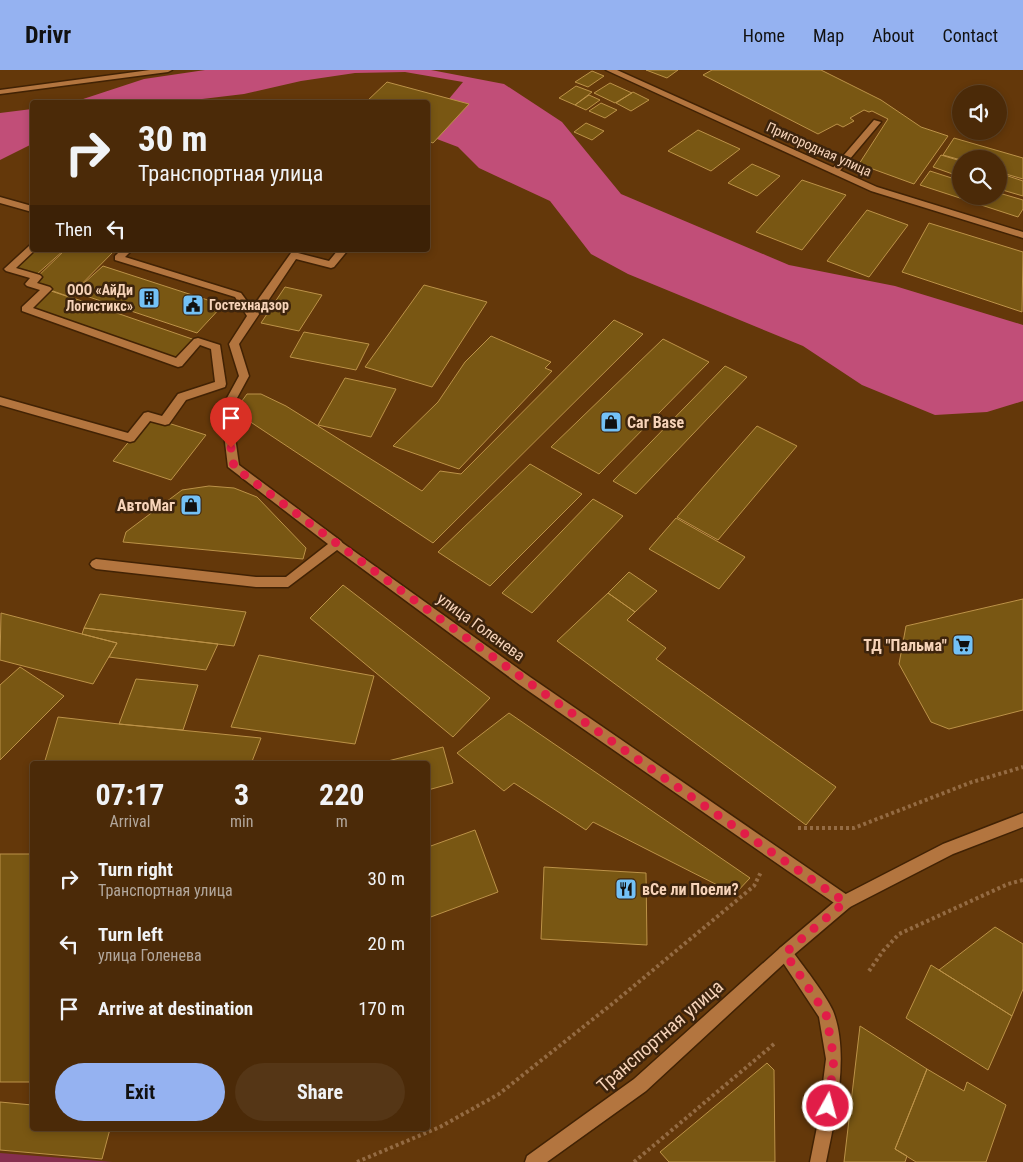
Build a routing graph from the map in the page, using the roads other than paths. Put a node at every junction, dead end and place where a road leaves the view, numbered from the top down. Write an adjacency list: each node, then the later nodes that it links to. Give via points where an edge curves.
1 (168, 70): 3 (street)
2 (610, 70): 5 (street, Пригородная улица)
3 (0, 92)
4 (877, 122): 5 (street)
5 (835, 171): 8 (street, Пригородная улица, via 874,190)
6 (0, 200): 7 (street)
7 (30, 208)
8 (1023, 235)
9 (30, 250): 13 (street, via 9,269 37,277 30,284 47,289 26,309 178,363 198,341 216,346 221,384 182,398 164,421 148,416 130,438)
10 (125, 252): 12 (street, via 118,258 238,296)
11 (341, 252): 12 (street, via 331,265 294,255)
12 (252, 316): 14 (street, улица Голенева, via 234,344 244,376 226,409 234,467)
13 (0, 400)
14 (337, 544): 15 (street, via 288,582 256,582); 17 (street, улица Голенева, via 525,681)
15 (96, 564)
16 (1023, 820): 17 (street, Транспортная улица, via 948,848)
17 (845, 902): 18 (street, Транспортная улица)
18 (785, 953): 19 (street, Транспортная улица, via 640,1085); 20 (street, via 826,1014 834,1059)
19 (533, 1162)
20 (818, 1162)

